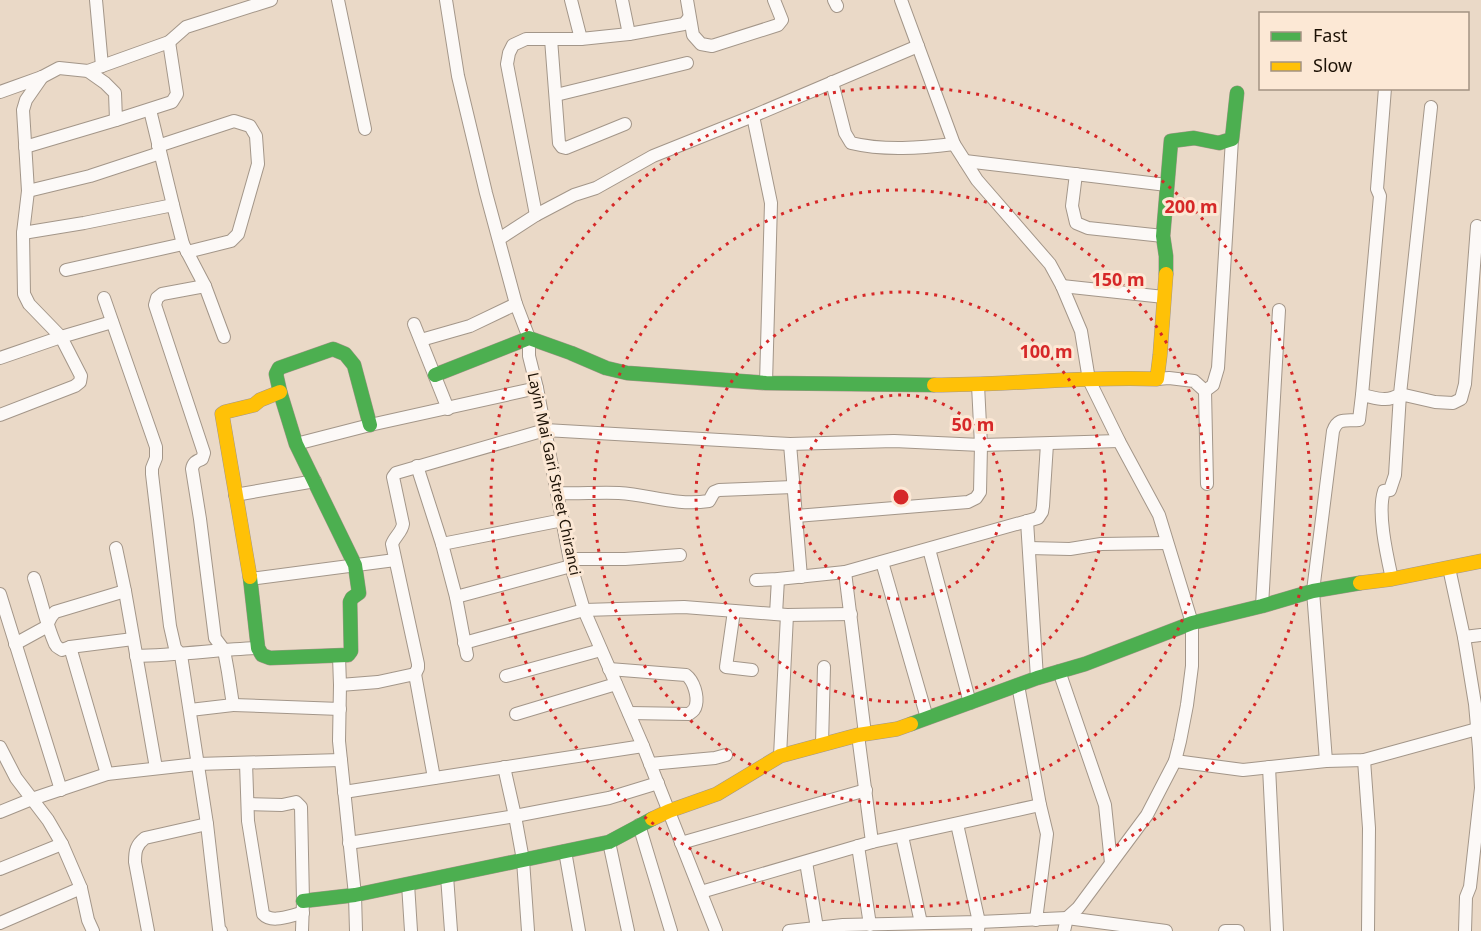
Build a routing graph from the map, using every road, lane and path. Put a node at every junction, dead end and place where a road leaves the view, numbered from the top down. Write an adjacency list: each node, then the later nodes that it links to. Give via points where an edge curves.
1 (96, 0): 17 (street)
2 (270, 0): 14 (street, via 186,27)
3 (338, 0): 30 (street)
4 (446, 0): 44 (street, Layin Mai Gari Street Chiranci, via 458,76)
5 (571, 0): 13 (street)
6 (622, 0): 11 (street)
7 (687, 0): 10 (street)
8 (774, 0): 10 (street, via 782,20 778,25 712,46 701,44 693,35)
9 (901, 0): 15 (street)
10 (689, 18): 11 (street, via 684,24)
11 (629, 34): 13 (street)
12 (551, 39): 13 (street); 24 (street); 40 (street, via 526,39 513,45 507,64)
13 (581, 39)
14 (169, 42): 17 (street); 26 (street, via 177,94 172,102)
15 (918, 46): 20 (street); 32 (street)
16 (687, 63): 24 (street)
17 (102, 66): 18 (street)
18 (88, 71): 19 (street, via 60,68); 28 (street, via 115,93)
19 (42, 77): 22 (street); 33 (street, via 23,110)
20 (832, 82): 27 (street); 32 (street, via 845,133 852,143 869,148)
21 (1385, 90): 69 (street, via 1377,189 1380,195)
22 (0, 92)
23 (1237, 93): 31 (street)
24 (556, 94): 29 (street, via 562,147)
25 (1431, 107): 68 (street)
26 (150, 110): 28 (street); 34 (street)
27 (753, 116): 40 (street, via 653,156); 63 (street, via 771,203)
28 (116, 120): 33 (street)
29 (625, 124)
30 (365, 129)
31 (1232, 139): 37 (street, via 1219,143 1194,138 1171,141); 66 (street, via 1218,368 1213,385)
32 (954, 144): 35 (street)
33 (25, 147): 38 (street)
34 (159, 150): 38 (street, via 90,176); 39 (street); 45 (street, via 234,121 250,126 256,136 258,164 238,234 231,241)
35 (965, 161): 36 (street); 48 (street, via 1050,264)
36 (1076, 174): 37 (street); 43 (street, via 1072,206 1076,223 1088,228)
37 (1167, 185): 43 (street)
38 (28, 191): 42 (street)
39 (173, 205): 42 (street); 45 (street)
40 (536, 215): 44 (street)
41 (1477, 226): 68 (street, via 1461,399 1453,404)
42 (23, 233): 55 (street, via 24,294)
43 (1163, 236): 50 (street)
44 (499, 239): 51 (street, Layin Mai Gari Street Chiranci)
45 (185, 248): 46 (street); 47 (street)
46 (66, 270)
47 (205, 286): 56 (street); 124 (street, via 162,294 155,305 204,453 192,469 215,638)
48 (1062, 286): 50 (street); 62 (street, via 1081,331)
49 (104, 297): 53 (street)
50 (1164, 297): 61 (street)
51 (516, 304): 57 (street, Layin Mai Gari Street Chiranci); 58 (street, via 470,326)
52 (1279, 310): 111 (street)
53 (112, 322): 55 (street); 126 (street, via 156,447 153,484 170,626 175,648)
54 (414, 324): 58 (street)
55 (61, 337): 59 (street); 71 (street, via 81,376 80,382)
56 (224, 337)
57 (529, 338): 60 (street); 63 (street, via 627,373); 65 (street, Layin Mai Gari Street Chiranci)
58 (421, 340): 60 (street)
59 (0, 358)
60 (435, 375): 70 (street)
61 (1157, 379): 62 (street); 66 (street, via 1194,381)
62 (1089, 380): 64 (street); 74 (street)
63 (766, 383): 64 (street)
64 (978, 384): 78 (street)
65 (537, 388): 70 (street); 73 (street, Layin Mai Gari Street Chiranci)
66 (1205, 391): 81 (street)
67 (280, 392): 72 (street, via 276,374 279,368 333,349 345,354 354,365); 75 (street); 84 (street, via 222,414)
68 (1400, 394): 69 (street, via 1392,399); 105 (street, via 1395,475 1382,499)
69 (1362, 395): 108 (street, via 1359,420 1342,420 1333,431)
70 (448, 409): 72 (street)
71 (0, 415)
72 (370, 425): 75 (street)
73 (545, 430): 76 (street); 79 (street); 83 (street, Layin Mai Gari Street Chiranci)
74 (1119, 441): 77 (street); 88 (street, via 1159,515)
75 (296, 444): 80 (street)
76 (790, 444): 78 (street, via 894,441); 82 (street)
77 (1047, 444): 78 (street); 87 (street, via 1042,512)
78 (981, 445): 85 (street, via 980,492 976,498)
79 (417, 466): 89 (street); 94 (street, via 393,477 403,524 392,544)
80 (315, 481): 84 (street); 98 (street)
81 (1207, 483)
82 (793, 487): 83 (street, via 719,490 709,501 692,503 620,493); 85 (street)
83 (557, 493): 86 (street, Layin Mai Gari Street Chiranci)
84 (235, 495): 103 (street)
85 (796, 516): 101 (street)
86 (562, 520): 89 (street); 96 (street, Layin Mai Gari Street Chiranci)
87 (1027, 522): 91 (street); 92 (street)
88 (1167, 543): 91 (street); 117 (street)
89 (442, 544): 110 (street)
90 (116, 548): 107 (street)
91 (1029, 548): 135 (street)
92 (929, 549): 97 (street); 139 (street)
93 (680, 555): 96 (street)
94 (395, 560): 98 (street); 133 (street, via 418,664)
95 (1481, 561): 99 (street)
96 (571, 562): 110 (street); 112 (street, Layin Mai Gari Street Chiranci)
97 (882, 562): 100 (street); 146 (street)
98 (356, 565): 103 (street); 128 (street, via 359,587 350,602 351,651)
99 (1449, 568): 105 (street); 119 (street)
100 (845, 572): 101 (street); 114 (street)
101 (801, 577): 104 (street)
102 (34, 578): 116 (street)
103 (250, 579): 123 (street)
104 (778, 579): 106 (street); 115 (street)
105 (1392, 579): 108 (street)
106 (756, 580)
107 (125, 591): 116 (street, via 55,612); 120 (street)
108 (1313, 591): 111 (street); 157 (street)
109 (0, 594): 121 (street)
110 (456, 597): 112 (street, via 466,649)
111 (1262, 606): 117 (street)
112 (584, 610): 113 (street, via 684,607); 125 (street, Layin Mai Gari Street Chiranci)
113 (734, 611): 115 (street); 131 (street, via 726,666)
114 (850, 614): 115 (street); 148 (street)
115 (782, 615): 153 (street)
116 (48, 623): 121 (street, via 42,631); 122 (street, via 58,648)
117 (1192, 623): 132 (street); 156 (street, via 1190,685)
118 (1481, 635): 119 (street)
119 (1464, 637): 140 (street)
120 (133, 639): 122 (street); 127 (street)
121 (15, 644): 169 (street)
122 (70, 647): 165 (street)
123 (258, 648): 124 (street); 128 (street, via 270,658)
124 (224, 650): 126 (street); 141 (street)
125 (601, 650): 130 (street, Layin Mai Gari Street Chiranci); 134 (street)
126 (181, 655): 127 (street); 143 (street)
127 (136, 656): 164 (street)
128 (339, 656): 137 (street)
129 (824, 667): 149 (street)
130 (609, 669): 136 (street, Layin Mai Gari Street Chiranci); 144 (street, via 686,675 694,684 696,706 689,714)
131 (752, 670)
132 (1059, 671): 135 (street); 192 (street, via 1104,805)
133 (415, 674): 137 (street); 166 (street)
134 (506, 676)
135 (1037, 678): 138 (street)
136 (616, 684): 144 (street, Layin Mai Gari Street Chiranci); 145 (street)
137 (340, 685): 142 (street)
138 (1018, 685): 139 (street); 174 (street)
139 (970, 703): 146 (street)
140 (1478, 704): 147 (street)
141 (233, 705): 142 (street); 143 (street)
142 (340, 709): 154 (street)
143 (190, 710): 160 (street)
144 (629, 713): 150 (street, Layin Mai Gari Street Chiranci)
145 (516, 714)
146 (927, 718): 148 (street, via 897,729)
147 (1477, 729): 155 (street); 168 (street)
148 (862, 734): 149 (street); 170 (street)
149 (822, 744): 153 (street)
150 (643, 746): 161 (street, Layin Mai Gari Street Chiranci); 162 (street)
151 (0, 747): 159 (street)
152 (726, 755): 161 (street)
153 (780, 756): 175 (street, via 717,794)
154 (341, 760): 158 (street); 171 (street)
155 (1364, 760): 157 (street); 225 (street, via 1369,828)
156 (1175, 761): 163 (street, via 1243,770); 192 (street, via 1147,815)
157 (1326, 761): 163 (street)
158 (246, 763): 160 (street); 173 (street)
159 (4, 764): 172 (street)
160 (196, 764): 164 (street); 178 (street)
161 (650, 764): 167 (street, Layin Mai Gari Street Chiranci)
162 (504, 767): 166 (street); 177 (street)
163 (1269, 767): 224 (street)
164 (156, 768): 165 (street)
165 (107, 774): 169 (street)
166 (434, 778): 171 (street)
167 (658, 783): 175 (street, Layin Mai Gari Street Chiranci); 177 (street, via 609,798)
168 (1481, 783): 181 (street)
169 (61, 790): 172 (street)
170 (866, 790): 184 (street); 186 (street)
171 (344, 792): 185 (street)
172 (32, 799): 176 (street); 187 (street)
173 (248, 804): 200 (street, via 282,806 296,802 301,807); 200 (street, via 263,914 271,920)
174 (1040, 806): 179 (street); 203 (street, via 1047,834)
175 (669, 811): 180 (street); 186 (street, Layin Mai Gari Street Chiranci)
176 (0, 812)
177 (515, 816): 185 (street); 190 (street)
178 (207, 824): 210 (street, via 145,838 139,843 135,862); 211 (street)
179 (957, 824): 182 (street); 206 (street)
180 (639, 825): 183 (street); 219 (street)
181 (1478, 833): 196 (street)
182 (902, 836): 184 (street); 204 (street)
183 (609, 842): 189 (street); 218 (street)
184 (873, 842): 188 (street)
185 (349, 843): 199 (street)
186 (681, 843): 198 (street, Layin Mai Gari Street Chiranci)
187 (62, 844): 193 (street); 197 (street)
188 (858, 846): 191 (street); 205 (street)
189 (565, 851): 190 (street); 217 (street)
190 (523, 860): 194 (street); 216 (street)
191 (806, 862): 198 (street); 207 (street)
192 (1111, 863): 201 (street)
193 (0, 869)
194 (447, 876): 195 (street); 215 (street)
195 (408, 884): 199 (street); 214 (street)
196 (1476, 886): 226 (street, via 1466,897)
197 (81, 888): 202 (street); 209 (street)
198 (701, 892): 220 (street, Layin Mai Gari Street Chiranci)
199 (355, 895): 200 (street); 213 (street)
200 (303, 907): 212 (street)
201 (1067, 918): 203 (street); 222 (street); 223 (street)
202 (0, 923)
203 (1030, 923): 206 (street)
204 (926, 926): 205 (street); 206 (street)
205 (877, 927): 208 (street)
206 (979, 927)
207 (817, 928): 208 (street); 221 (street)
208 (843, 928)
209 (93, 931)
210 (148, 931)
211 (221, 931)
212 (302, 931)
213 (356, 931)
214 (411, 931)
215 (451, 931)
216 (528, 931)
217 (579, 931)
218 (628, 931)
219 (671, 931)
220 (716, 931)
221 (789, 931)
222 (1064, 931)
223 (1166, 931)
224 (1277, 931)
225 (1368, 931)
226 (1465, 931)

